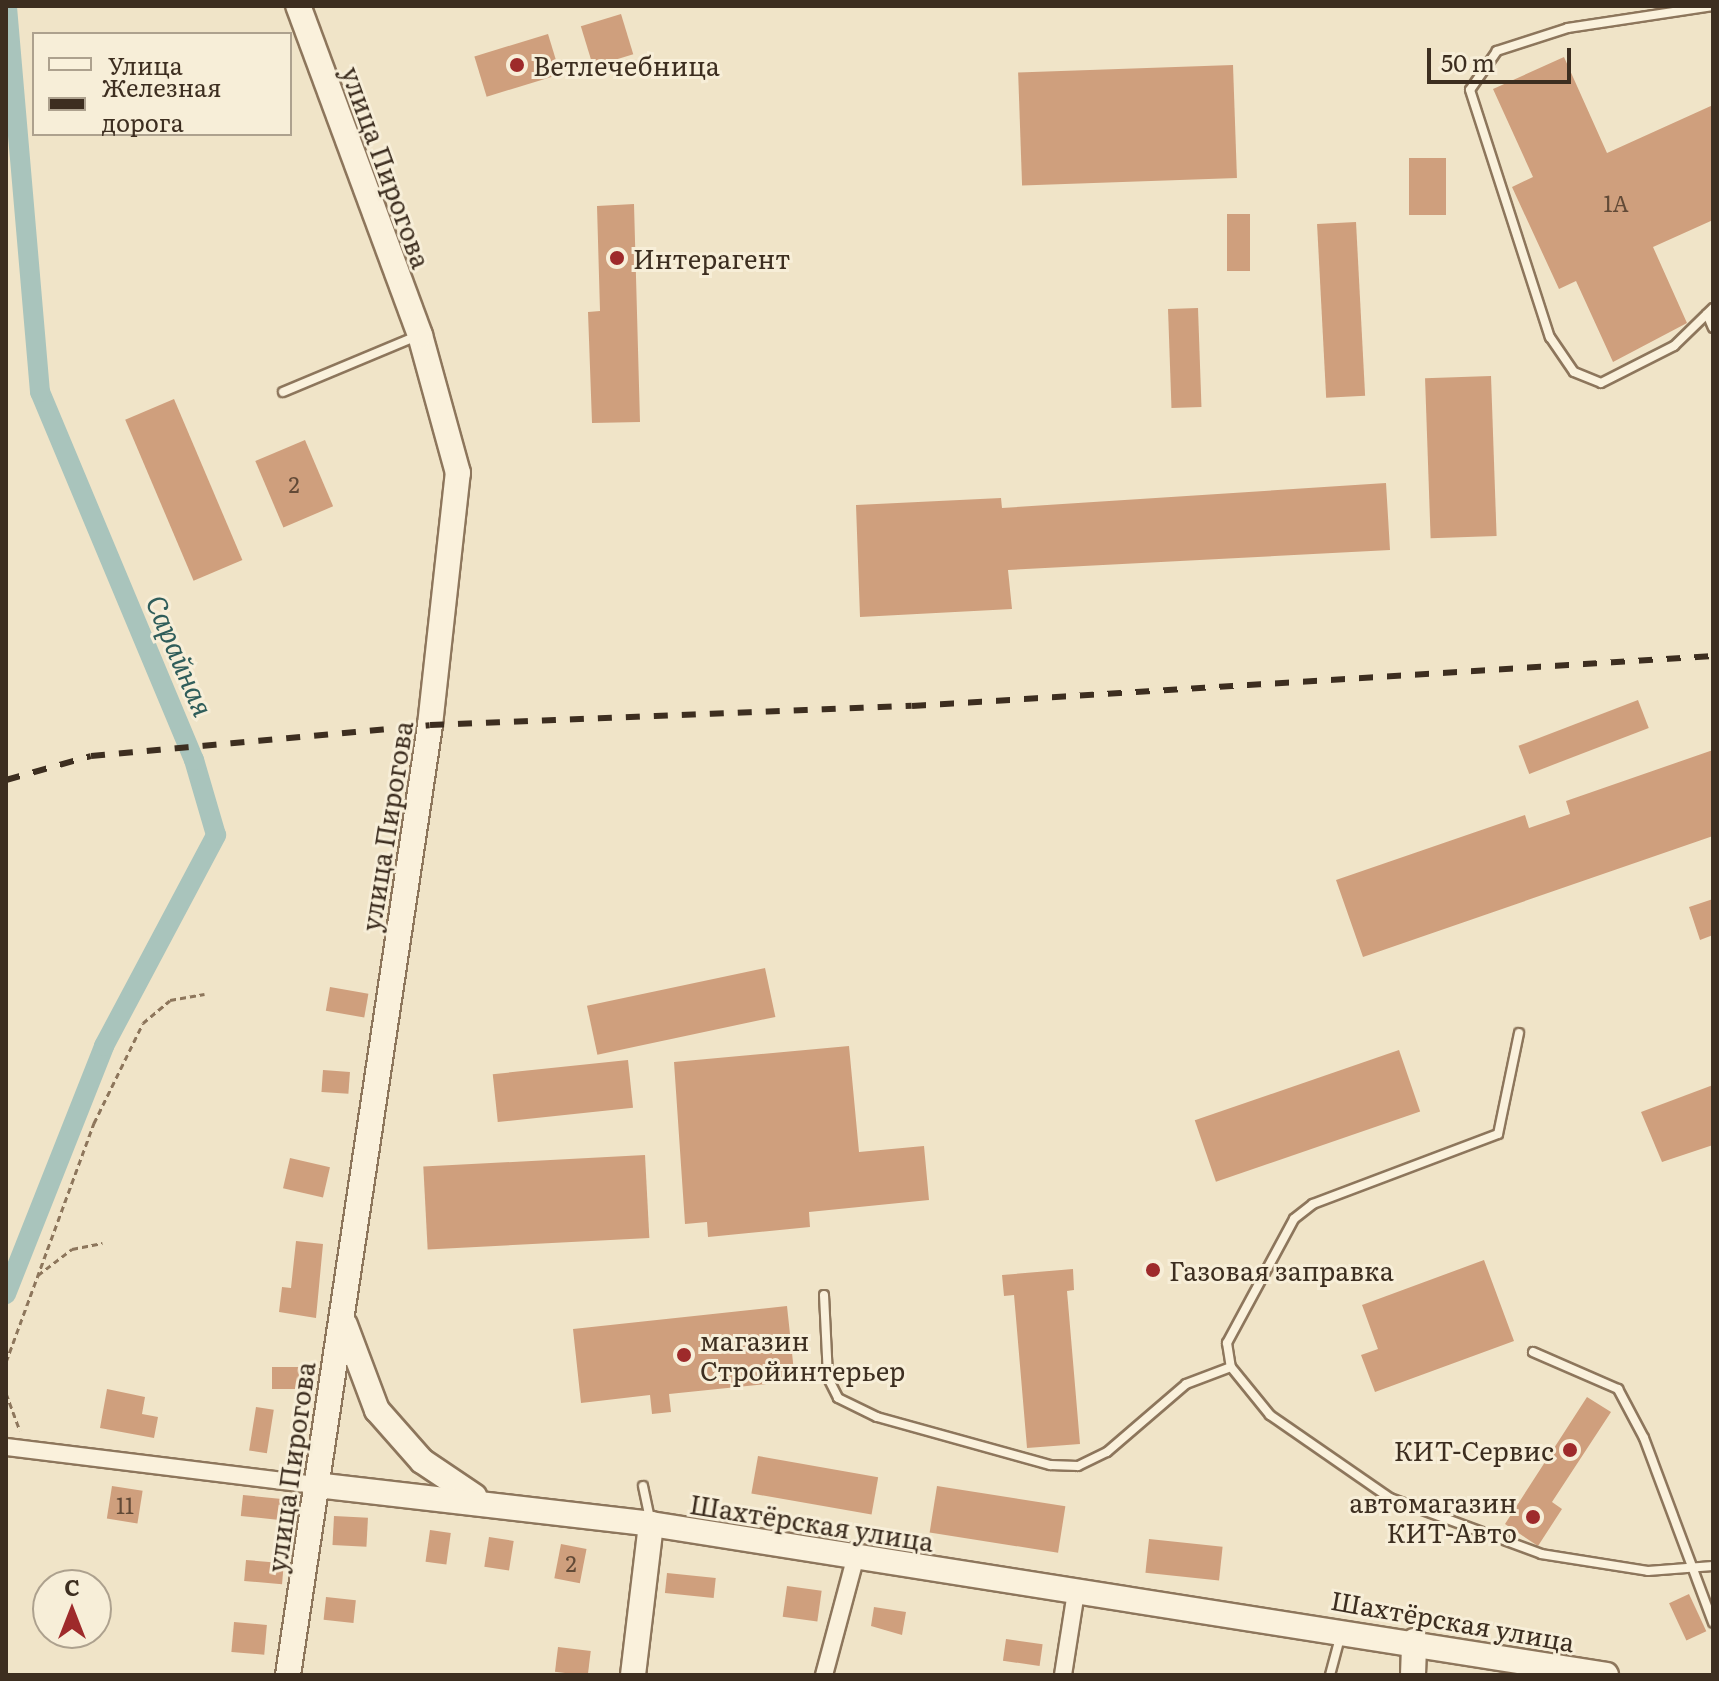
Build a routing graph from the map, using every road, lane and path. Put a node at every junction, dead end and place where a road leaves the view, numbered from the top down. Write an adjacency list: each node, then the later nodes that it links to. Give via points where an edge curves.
1 (298, 6): 5 (main road, улица Пирогова)
2 (1713, 6): 3 (lane, via 1568,28 1497,51 1470,90 1550,337 1574,372 1601,383 1674,346)
3 (1710, 311): 4 (lane)
4 (1713, 328)
5 (420, 335): 6 (lane); 12 (main road, улица Пирогова, via 458,473 452,566)
6 (283, 392)
7 (204, 994): 10 (path, via 170,1000 143,1023 94,1123)
8 (1519, 1033): 15 (lane, via 1498,1134 1313,1204 1294,1219 1227,1343)
9 (102, 1243): 10 (path, via 72,1249)
10 (35, 1278): 14 (path)
11 (824, 1295): 15 (lane, via 828,1378 838,1398 877,1417 1050,1465 1078,1466 1107,1452 1186,1384)
12 (342, 1307): 19 (main road, улица Пирогова); 21 (main road, via 353,1359 377,1410 422,1461)
13 (1533, 1352): 25 (lane, via 1618,1389 1644,1438)
14 (6, 1362)
15 (1231, 1367): 25 (lane, via 1270,1415 1390,1498 1541,1554)
16 (6, 1393): 18 (path)
17 (6, 1447): 18 (street, Шахтёрская улица)
18 (33, 1452): 19 (street, Шахтёрская улица)
19 (316, 1485): 21 (main road, Шахтёрская улица); 30 (main road, улица Пирогова)
20 (643, 1486): 22 (lane)
21 (484, 1500): 22 (main road, Шахтёрская улица)
22 (651, 1524): 23 (main road, Шахтёрская улица); 31 (main road)
23 (855, 1559): 26 (main road, Шахтёрская улица); 32 (street)
24 (1713, 1566): 25 (lane)
25 (1694, 1573): 27 (lane)
26 (1076, 1592): 28 (main road, Шахтёрская улица); 33 (street)
27 (1713, 1623)
28 (1343, 1630): 29 (main road, Шахтёрская улица); 34 (lane)
29 (1414, 1641): 35 (main road); 36 (main road, Шахтёрская улица)
30 (288, 1675)
31 (633, 1675)
32 (824, 1675)
33 (1063, 1675)
34 (1330, 1675)
35 (1413, 1675)
36 (1606, 1675)

